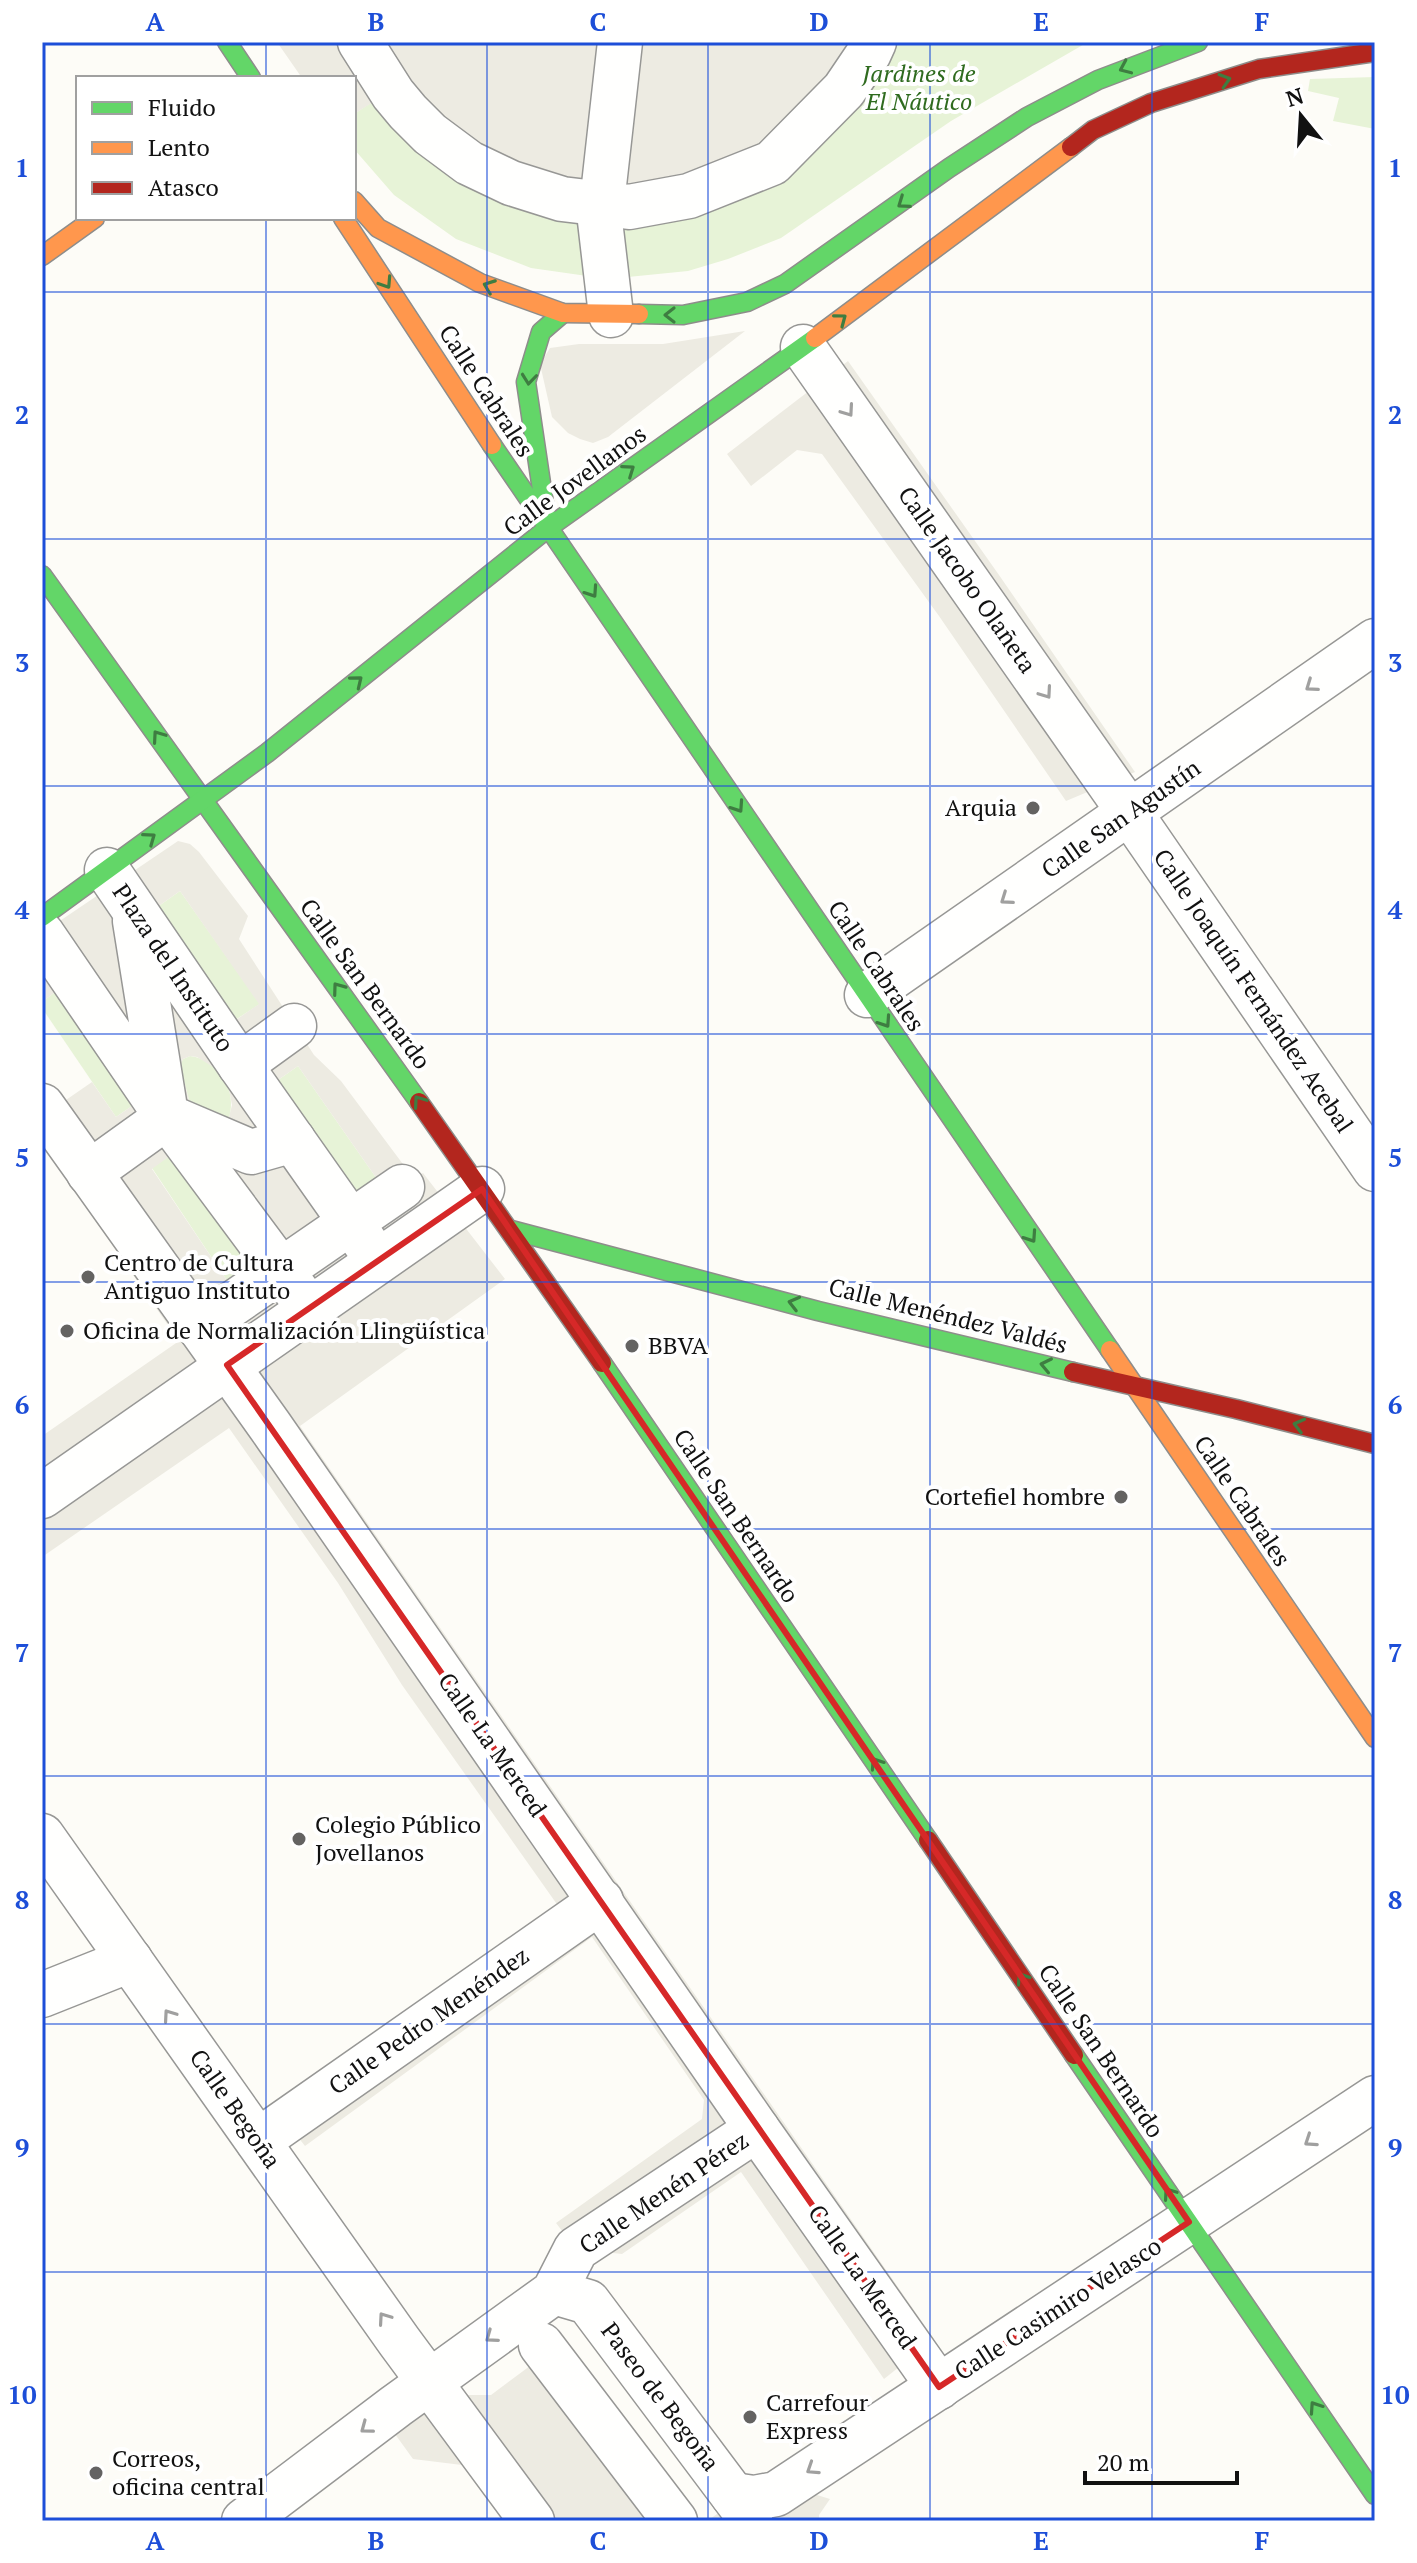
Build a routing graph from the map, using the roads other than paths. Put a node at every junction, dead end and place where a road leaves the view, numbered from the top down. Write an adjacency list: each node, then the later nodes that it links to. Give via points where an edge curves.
1 (227, 42): 7 (street)
2 (360, 42): 9 (street, via 408,112 469,163)
3 (620, 42): 9 (street)
4 (874, 42): 9 (street, via 844,90 772,163 689,196)
5 (1198, 42): 14 (street, one-way to 14, via 1090,84 1006,130 785,284 747,302 683,315)
6 (1375, 52): 15 (street, Calle Jovellanos, one-way to 6, via 1093,130 1151,103 1259,69)
7 (250, 76)
8 (356, 203): 13 (street, one-way to 8, via 480,283 378,228)
9 (602, 213): 14 (street)
10 (92, 220): 12 (street)
11 (344, 220): 16 (street, Calle Cabrales, one-way to 16)
12 (42, 256)
13 (563, 313): 14 (street); 16 (street, one-way to 16, via 541,332 526,382)
14 (611, 315)
15 (803, 347): 16 (street, Calle Jovellanos, one-way to 15); 20 (street, Calle Jacobo Olañeta, one-way to 20)
16 (548, 528): 19 (street, Calle Jovellanos, one-way to 16); 25 (street, Calle Cabrales, one-way to 25)
17 (42, 575): 19 (street, Calle San Bernardo, one-way to 17)
18 (1375, 641): 20 (street, Calle San Agustín, one-way to 20)
19 (203, 799): 21 (street, Calle Jovellanos, one-way to 19); 35 (street, Calle San Bernardo, one-way to 19)
20 (1130, 813): 25 (street, Calle San Agustín, one-way to 25); 32 (street, Calle Joaquín Fernández Acebal)
21 (107, 870): 22 (street, Plaza del Instituto); 23 (street, Calle Jovellanos)
22 (133, 910): 26 (street); 28 (street, Plaza del Instituto)
23 (42, 917)
24 (53, 950): 26 (street); 30 (street)
25 (867, 995): 43 (street, Calle Cabrales, one-way to 43)
26 (150, 1015): 28 (street); 30 (street)
27 (294, 1026): 28 (street, Plaza del Instituto)
28 (240, 1065): 31 (street, Plaza del Instituto)
29 (42, 1106): 33 (street, Calle La Merced)
30 (167, 1117): 31 (street, via 251,1152); 33 (street); 39 (street)
31 (293, 1140): 36 (street, Plaza del Instituto)
32 (1375, 1169)
33 (89, 1173): 41 (street, Calle La Merced)
34 (402, 1187): 36 (street)
35 (482, 1189): 37 (street, Calle San Bernardo); 38 (street)
36 (352, 1222): 38 (street, Plaza del Instituto); 39 (street)
37 (511, 1230): 43 (street, Calle Menéndez Valdés, one-way to 37); 54 (street, Calle San Bernardo, one-way to 37)
38 (378, 1261): 40 (street)
39 (281, 1271): 40 (street); 41 (street)
40 (309, 1308): 42 (street)
41 (199, 1327): 42 (street, Calle La Merced)
42 (227, 1365): 45 (street); 48 (street, Calle La Merced)
43 (1131, 1383): 44 (street, Calle Menéndez Valdés, one-way to 43); 46 (street, Calle Cabrales)
44 (1375, 1444)
45 (42, 1496)
46 (1375, 1738)
47 (42, 1836): 49 (street, Calle Begoña)
48 (601, 1901): 52 (street, Calle La Merced); 53 (street, Calle Pedro Menéndez)
49 (130, 1960): 50 (street); 53 (street, Calle Begoña, one-way to 49)
50 (42, 1995)
51 (1375, 2098): 54 (street, Calle Casimiro Velasco, one-way to 54)
52 (757, 2129): 55 (street, Calle Menén Pérez, via 576,2249); 58 (street, Calle La Merced)
53 (258, 2141): 57 (street, Calle Begoña, one-way to 53)
54 (1189, 2222): 58 (street, Calle Casimiro Velasco); 59 (street, Calle San Bernardo, one-way to 54)
55 (554, 2292): 57 (street, Calle Menén Pérez, one-way to 57); 60 (street, Paseo de Begoña, via 588,2302)
56 (541, 2345): 63 (street)
57 (429, 2382): 61 (street, Calle Menén Pérez, one-way to 61); 62 (street)
58 (939, 2387): 60 (street, Calle Casimiro Velasco, one-way to 60)
59 (1375, 2495)
60 (751, 2509)
61 (244, 2521)
62 (532, 2521)
63 (675, 2521)

